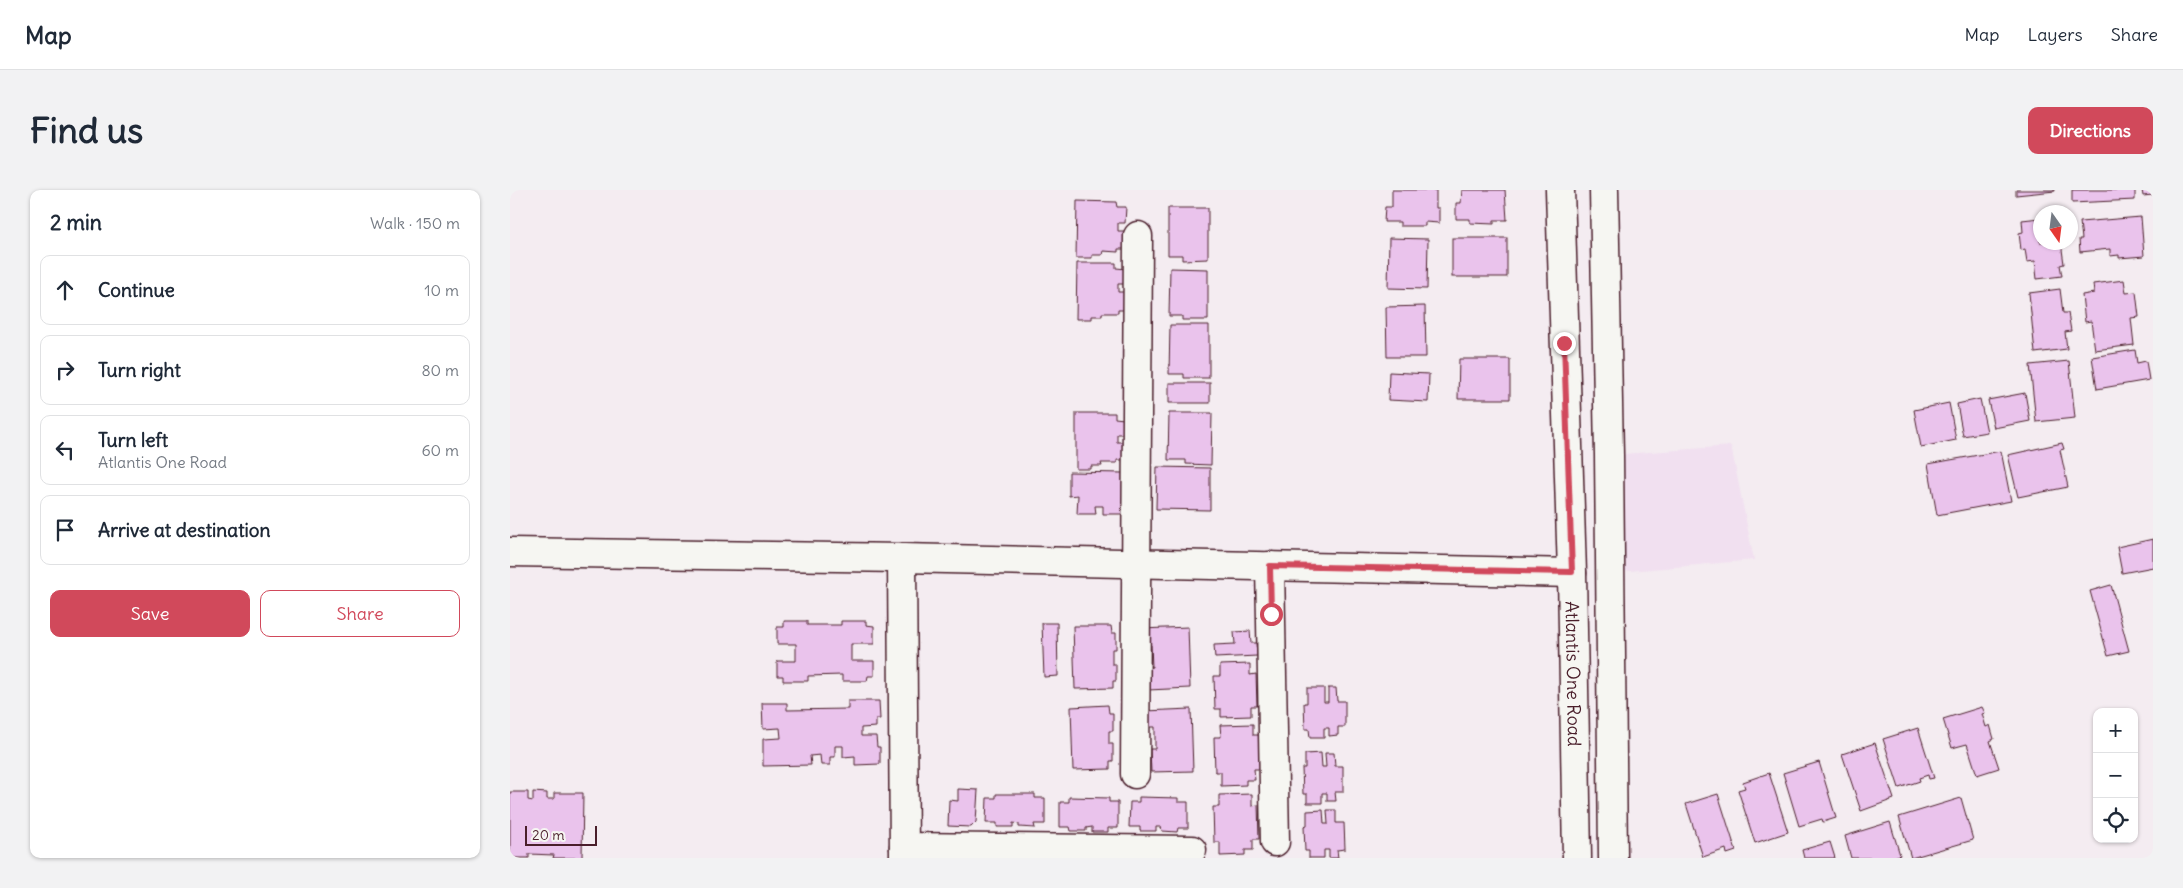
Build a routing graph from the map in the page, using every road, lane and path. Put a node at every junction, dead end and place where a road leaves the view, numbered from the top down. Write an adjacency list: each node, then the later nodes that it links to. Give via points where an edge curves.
1 (1560, 190): 8 (street, Atlantis One Road)
2 (1604, 190): 14 (street, Atlantis One Road)
3 (1138, 236): 6 (street)
4 (510, 552): 5 (street)
5 (902, 558): 6 (street); 12 (street)
6 (1137, 563): 7 (street); 9 (street)
7 (1270, 566): 8 (street); 10 (street)
8 (1572, 572): 13 (street, Atlantis One Road)
9 (1135, 774)
10 (1275, 842)
11 (1192, 850): 12 (street)
12 (904, 852)
13 (1577, 858)
14 (1613, 858)

